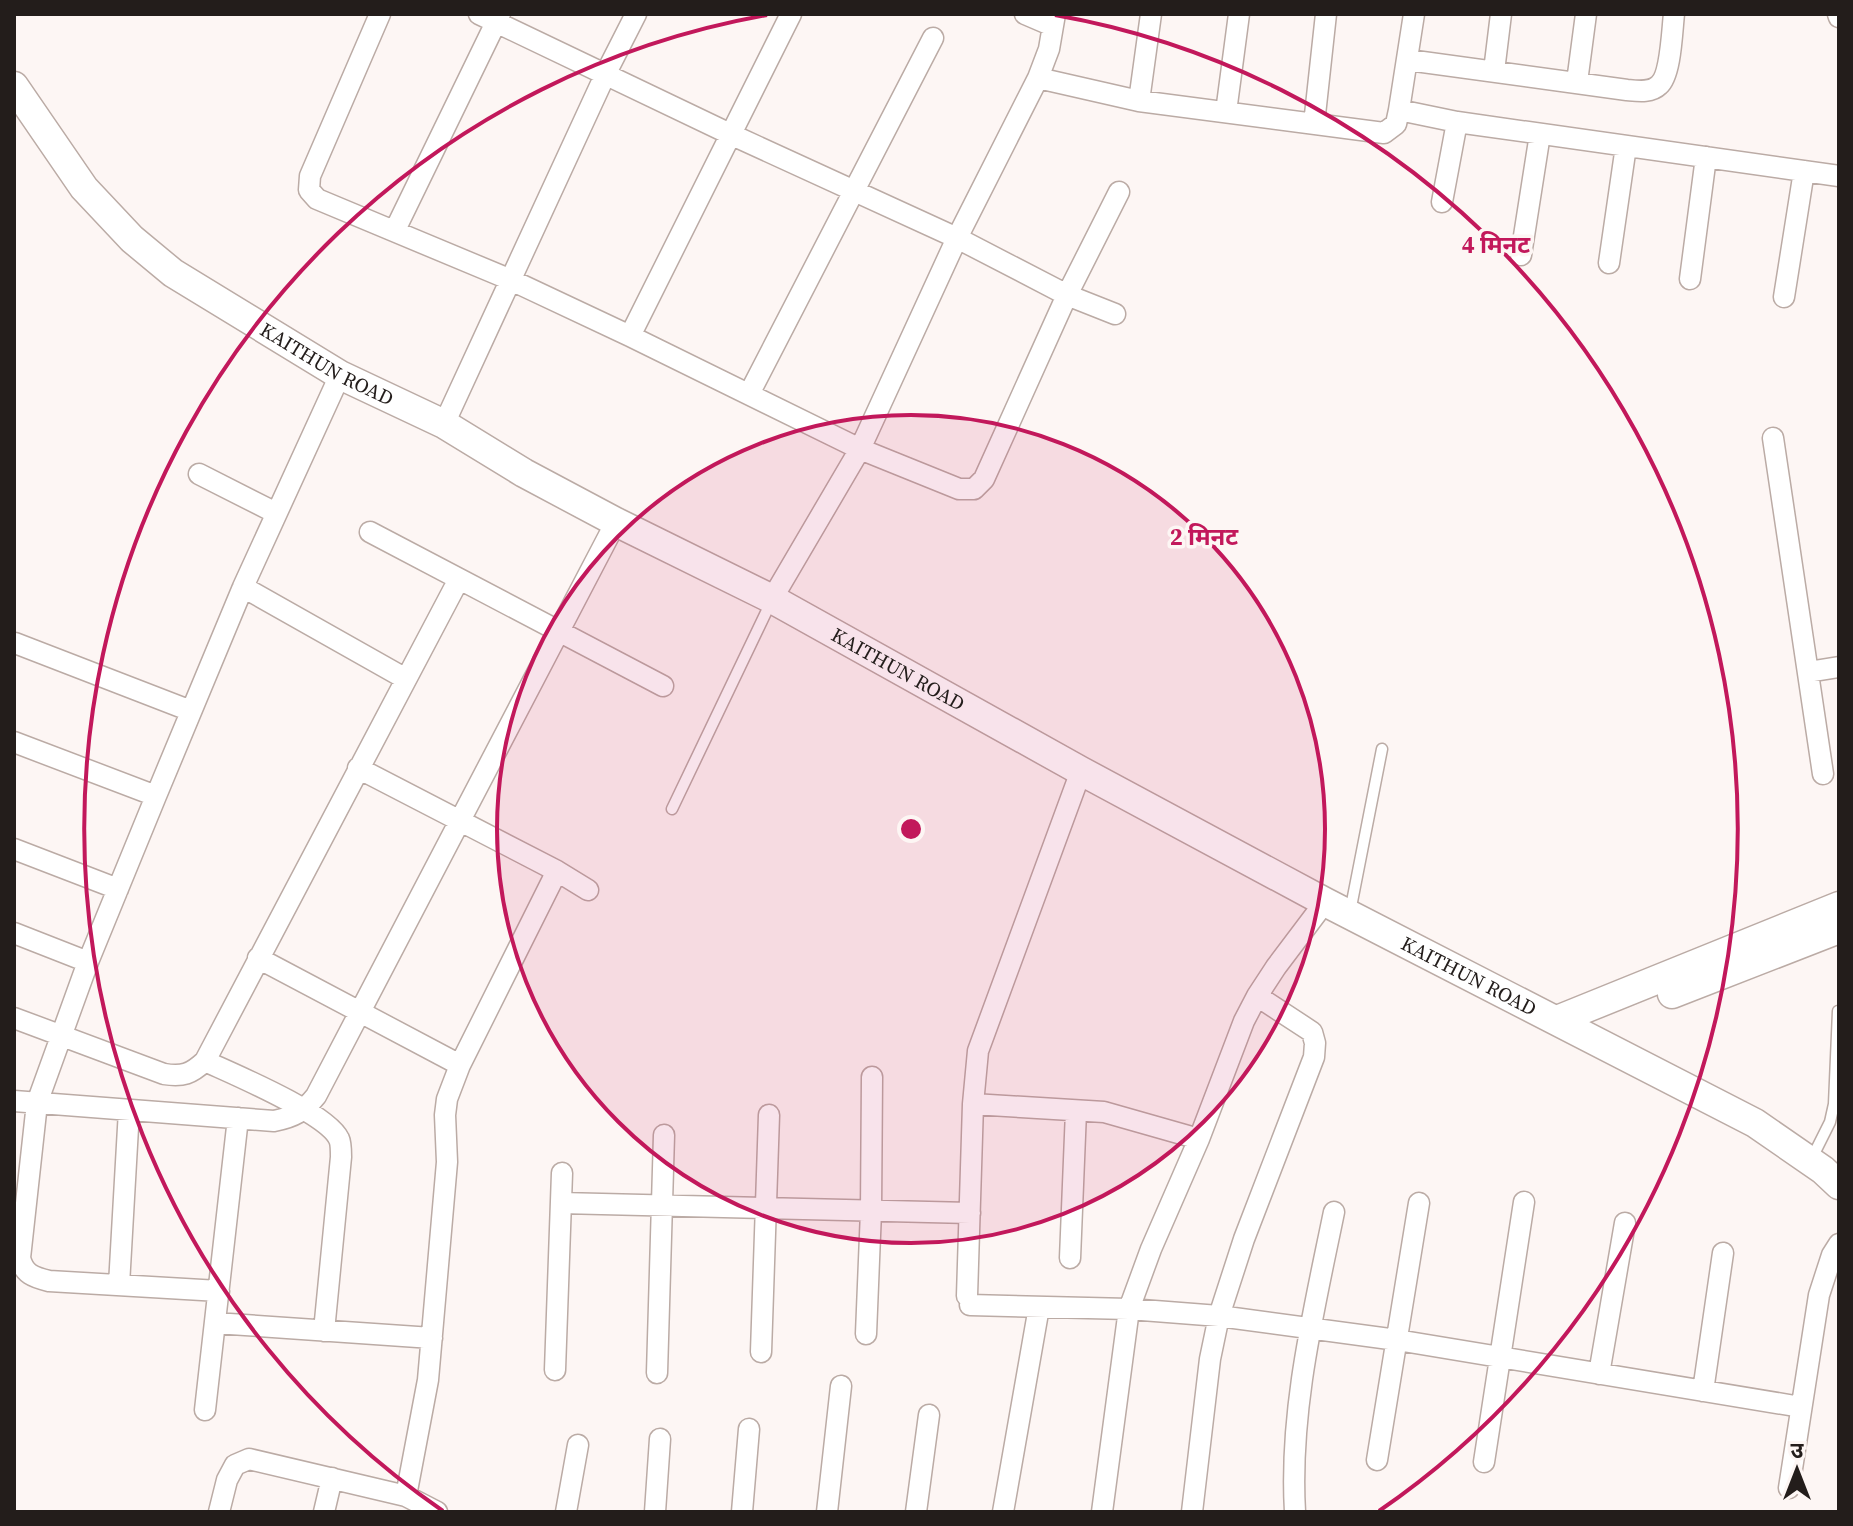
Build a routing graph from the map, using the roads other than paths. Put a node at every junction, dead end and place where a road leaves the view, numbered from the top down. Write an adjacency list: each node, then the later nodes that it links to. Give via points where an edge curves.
1 (380, 14): 35 (street, via 310,176 309,190 317,199)
2 (636, 14): 17 (street)
3 (791, 14): 26 (street)
4 (1025, 14): 13 (street)
5 (1151, 14): 21 (street)
6 (1239, 14): 23 (street)
7 (1326, 14): 25 (street)
8 (1414, 14): 15 (street)
9 (1501, 14): 16 (street)
10 (1586, 14): 19 (street)
11 (1674, 14): 19 (street, via 1667,69 1658,86 1640,91)
12 (492, 17): 17 (street); 35 (street)
13 (1054, 20): 18 (street)
14 (933, 38): 32 (street)
15 (1408, 60): 16 (street); 22 (street)
16 (1494, 71): 19 (street)
17 (606, 73): 26 (street); 40 (street)
18 (1038, 78): 21 (street); 36 (street)
19 (1577, 82)
20 (14, 86): 45 (street, KAITHUN ROAD, via 84,188 132,239 173,273)
21 (1139, 101): 23 (street)
22 (1399, 110): 24 (street); 25 (street, via 1396,124 1384,133)
23 (1226, 112): 25 (street)
24 (1457, 122): 27 (street); 34 (street)
25 (1314, 124)
26 (730, 134): 32 (street); 44 (street)
27 (1540, 134): 28 (street); 37 (street)
28 (1626, 146): 29 (street); 38 (street)
29 (1706, 157): 30 (street); 39 (street)
30 (1804, 171): 31 (street); 42 (street)
31 (1839, 176)
32 (854, 191): 36 (street); 46 (street)
33 (1119, 192): 41 (street)
34 (1442, 202)
35 (395, 230): 40 (street)
36 (957, 238): 41 (street); 49 (street)
37 (1521, 255)
38 (1609, 263)
39 (1690, 279)
40 (511, 280): 44 (street); 47 (street)
41 (1067, 295): 43 (street); 49 (street, via 984,479 974,489 959,489)
42 (1784, 297)
43 (1115, 314)
44 (630, 336): 46 (street)
45 (340, 375): 47 (street, KAITHUN ROAD); 51 (street)
46 (749, 394): 49 (street)
47 (444, 424): 52 (street, KAITHUN ROAD)
48 (1773, 438): 60 (street)
49 (860, 449): 56 (street)
50 (199, 474): 51 (street)
51 (276, 513): 55 (street)
52 (616, 522): 56 (street, KAITHUN ROAD); 57 (street)
53 (370, 532): 54 (street)
54 (459, 579): 57 (street); 61 (street)
55 (243, 587): 61 (street); 63 (street)
56 (772, 599): 67 (street, KAITHUN ROAD); 70 (lane)
57 (559, 631): 62 (street); 71 (street)
58 (15, 643): 63 (street)
59 (1839, 667): 60 (street)
60 (1808, 672): 68 (street)
61 (406, 679): 66 (street)
62 (663, 686)
63 (191, 711): 69 (street)
64 (14, 742): 69 (street)
65 (1382, 749): 77 (lane)
66 (358, 768): 71 (street); 80 (street)
67 (1081, 771): 77 (street, KAITHUN ROAD); 93 (street, via 978,1051)
68 (1823, 774)
69 (156, 796): 74 (street)
70 (672, 809)
71 (459, 820): 73 (street); 83 (street)
72 (14, 849): 74 (street)
73 (557, 871): 75 (street); 89 (street)
74 (118, 889): 81 (street)
75 (588, 890)
76 (1839, 906): 86 (street)
77 (1337, 909): 82 (street); 86 (street, KAITHUN ROAD)
78 (1839, 929): 86 (street)
79 (14, 933): 81 (street)
80 (258, 958): 83 (street); 88 (street)
81 (88, 962): 87 (street)
82 (1257, 996): 100 (street); 120 (street, via 1312,1032 1314,1057)
83 (360, 1010): 89 (street); 95 (street)
84 (1838, 1011): 101 (lane, via 1834,1104)
85 (14, 1018): 87 (street)
86 (1568, 1026): 101 (street, KAITHUN ROAD, via 1755,1123)
87 (61, 1035): 88 (street, via 164,1074 182,1076); 92 (street)
88 (205, 1061): 95 (street)
89 (460, 1065): 125 (street, via 445,1115 447,1162)
90 (872, 1077): 109 (street)
91 (14, 1101): 92 (street)
92 (37, 1103): 94 (street); 116 (street, via 23,1269 49,1281)
93 (973, 1104): 96 (street); 111 (street)
94 (129, 1110): 98 (street); 116 (street)
95 (305, 1110): 98 (street, via 274,1121); 123 (street, via 340,1140)
96 (1076, 1111): 100 (street, via 1104,1112); 115 (street)
97 (769, 1115): 108 (street)
98 (238, 1118): 117 (street)
99 (664, 1135): 107 (street)
100 (1199, 1139): 119 (street)
101 (1810, 1161): 103 (street, KAITHUN ROAD)
102 (562, 1173): 105 (street)
103 (1839, 1185)
104 (1524, 1202): 128 (street)
105 (561, 1203): 107 (street); 129 (street)
106 (1419, 1203): 126 (street)
107 (662, 1206): 108 (street); 130 (street)
108 (767, 1208): 109 (street); 127 (street)
109 (871, 1211): 111 (street); 124 (street)
110 (1334, 1212): 122 (street)
111 (970, 1213): 118 (street, via 968,1301)
112 (1625, 1223): 131 (street)
113 (1839, 1244): 134 (street, via 1819,1295)
114 (1723, 1253): 133 (street)
115 (1070, 1258)
116 (119, 1285): 117 (street)
117 (219, 1291): 121 (street)
118 (1039, 1307): 119 (street); 153 (street)
119 (1129, 1309): 120 (street); 154 (street)
120 (1219, 1316): 122 (street); 155 (street)
121 (215, 1323): 123 (street); 135 (street)
122 (1310, 1328): 126 (street); 156 (street, via 1292,1468)
123 (324, 1331): 125 (street)
124 (866, 1334)
125 (432, 1338): 144 (street)
126 (1397, 1340): 128 (street); 140 (street)
127 (761, 1352)
128 (1500, 1358): 131 (street); 141 (street)
129 (555, 1370)
130 (657, 1373)
131 (1599, 1374): 133 (street)
132 (841, 1386): 151 (street)
133 (1703, 1391): 134 (street)
134 (1801, 1407): 143 (street)
135 (205, 1410)
136 (929, 1415): 152 (street)
137 (749, 1429): 150 (street)
138 (660, 1439): 149 (street)
139 (578, 1445): 148 (street)
140 (1377, 1460)
141 (1484, 1462)
142 (332, 1478): 144 (street); 145 (street, via 249,1459 235,1465); 146 (street)
143 (1789, 1488)
144 (406, 1496): 147 (street)
145 (219, 1512)
146 (324, 1512)
147 (437, 1512)
148 (566, 1512)
149 (655, 1512)
150 (742, 1512)
151 (827, 1512)
152 (916, 1512)
153 (1003, 1512)
154 (1102, 1512)
155 (1192, 1512)
156 (1295, 1512)

